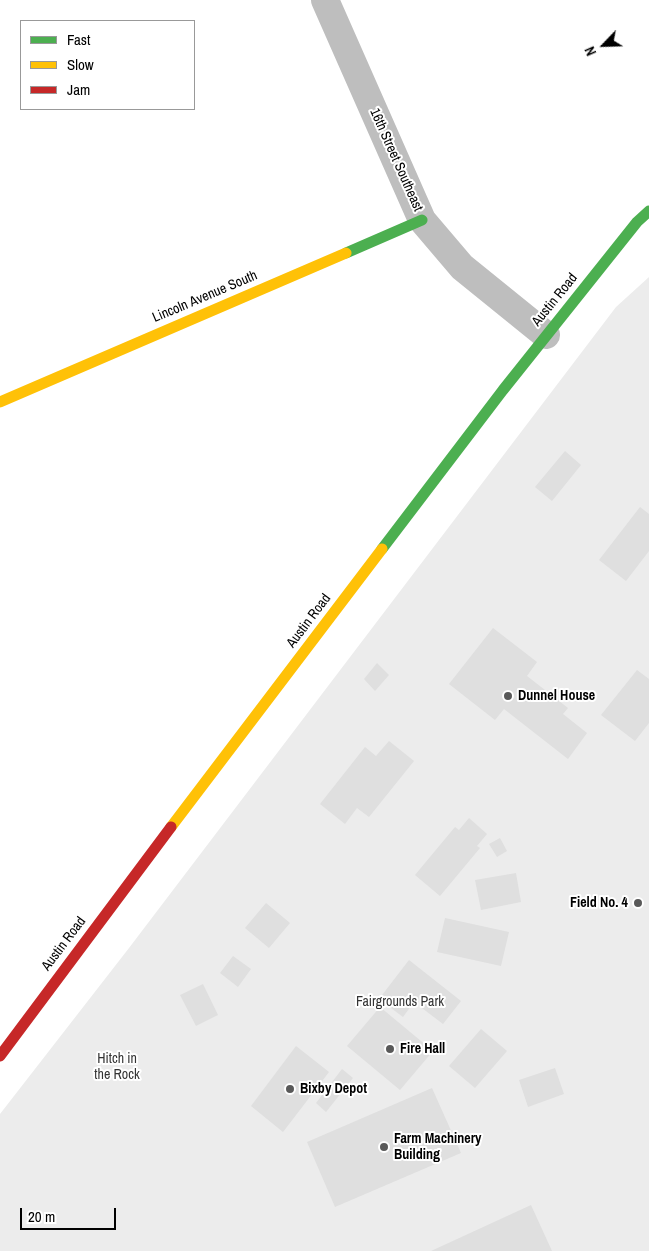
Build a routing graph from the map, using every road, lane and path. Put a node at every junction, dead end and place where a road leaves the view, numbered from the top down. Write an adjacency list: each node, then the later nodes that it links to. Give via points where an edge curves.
1 (325, 0): 3 (street, 16th Street Southeast)
2 (649, 211): 4 (street, Austin Road)
3 (422, 220): 4 (street, 16th Street Southeast, via 462,267); 5 (street, Lincoln Avenue South)
4 (546, 335): 6 (street, Austin Road)
5 (0, 402)
6 (0, 1056)

